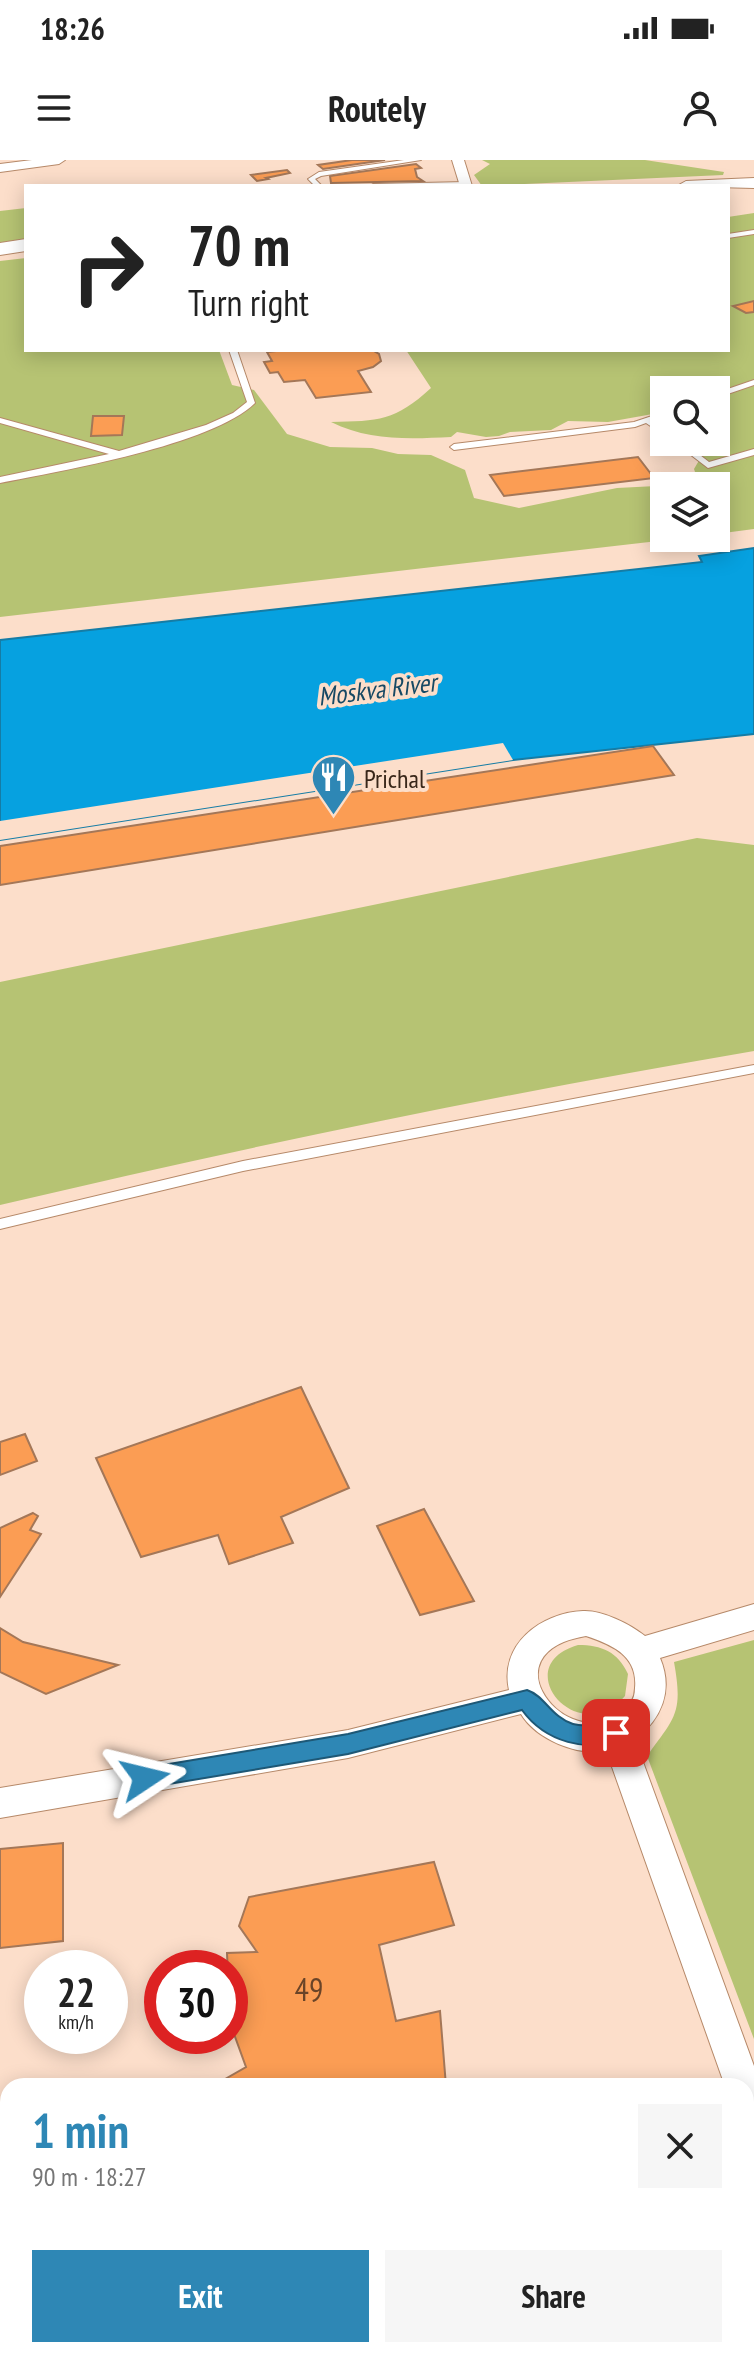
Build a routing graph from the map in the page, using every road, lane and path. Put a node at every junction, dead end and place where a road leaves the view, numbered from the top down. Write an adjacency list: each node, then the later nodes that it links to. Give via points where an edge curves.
1 (59, 160): 4 (street)
2 (418, 160): 6 (lane, via 319,174 311,179)
3 (458, 160): 7 (street)
4 (0, 168)
5 (754, 183): 8 (main road)
6 (317, 184)
7 (466, 184)
8 (730, 184)
9 (754, 232): 10 (lane)
10 (730, 236)
11 (24, 245): 12 (main road)
12 (0, 249)
13 (234, 352): 20 (lane, via 251,403 245,412)
14 (754, 382): 15 (lane)
15 (730, 391)
16 (0, 420): 20 (lane)
17 (648, 420): 18 (lane)
18 (454, 447)
19 (754, 452): 21 (lane, via 708,465)
20 (120, 454): 22 (lane)
21 (696, 456)
22 (0, 480)
23 (754, 1069): 24 (lane, via 243,1166)
24 (0, 1224)
25 (754, 1617): 26 (street)
26 (642, 1650): 27 (street, via 607,1626 565,1624 546,1632 523,1662); 28 (street, via 652,1668 654,1688 635,1723)
27 (527, 1699): 28 (street, via 539,1715 565,1731 596,1737); 29 (street, via 348,1744)
28 (616, 1733): 30 (street)
29 (0, 1803)
30 (740, 2078)

